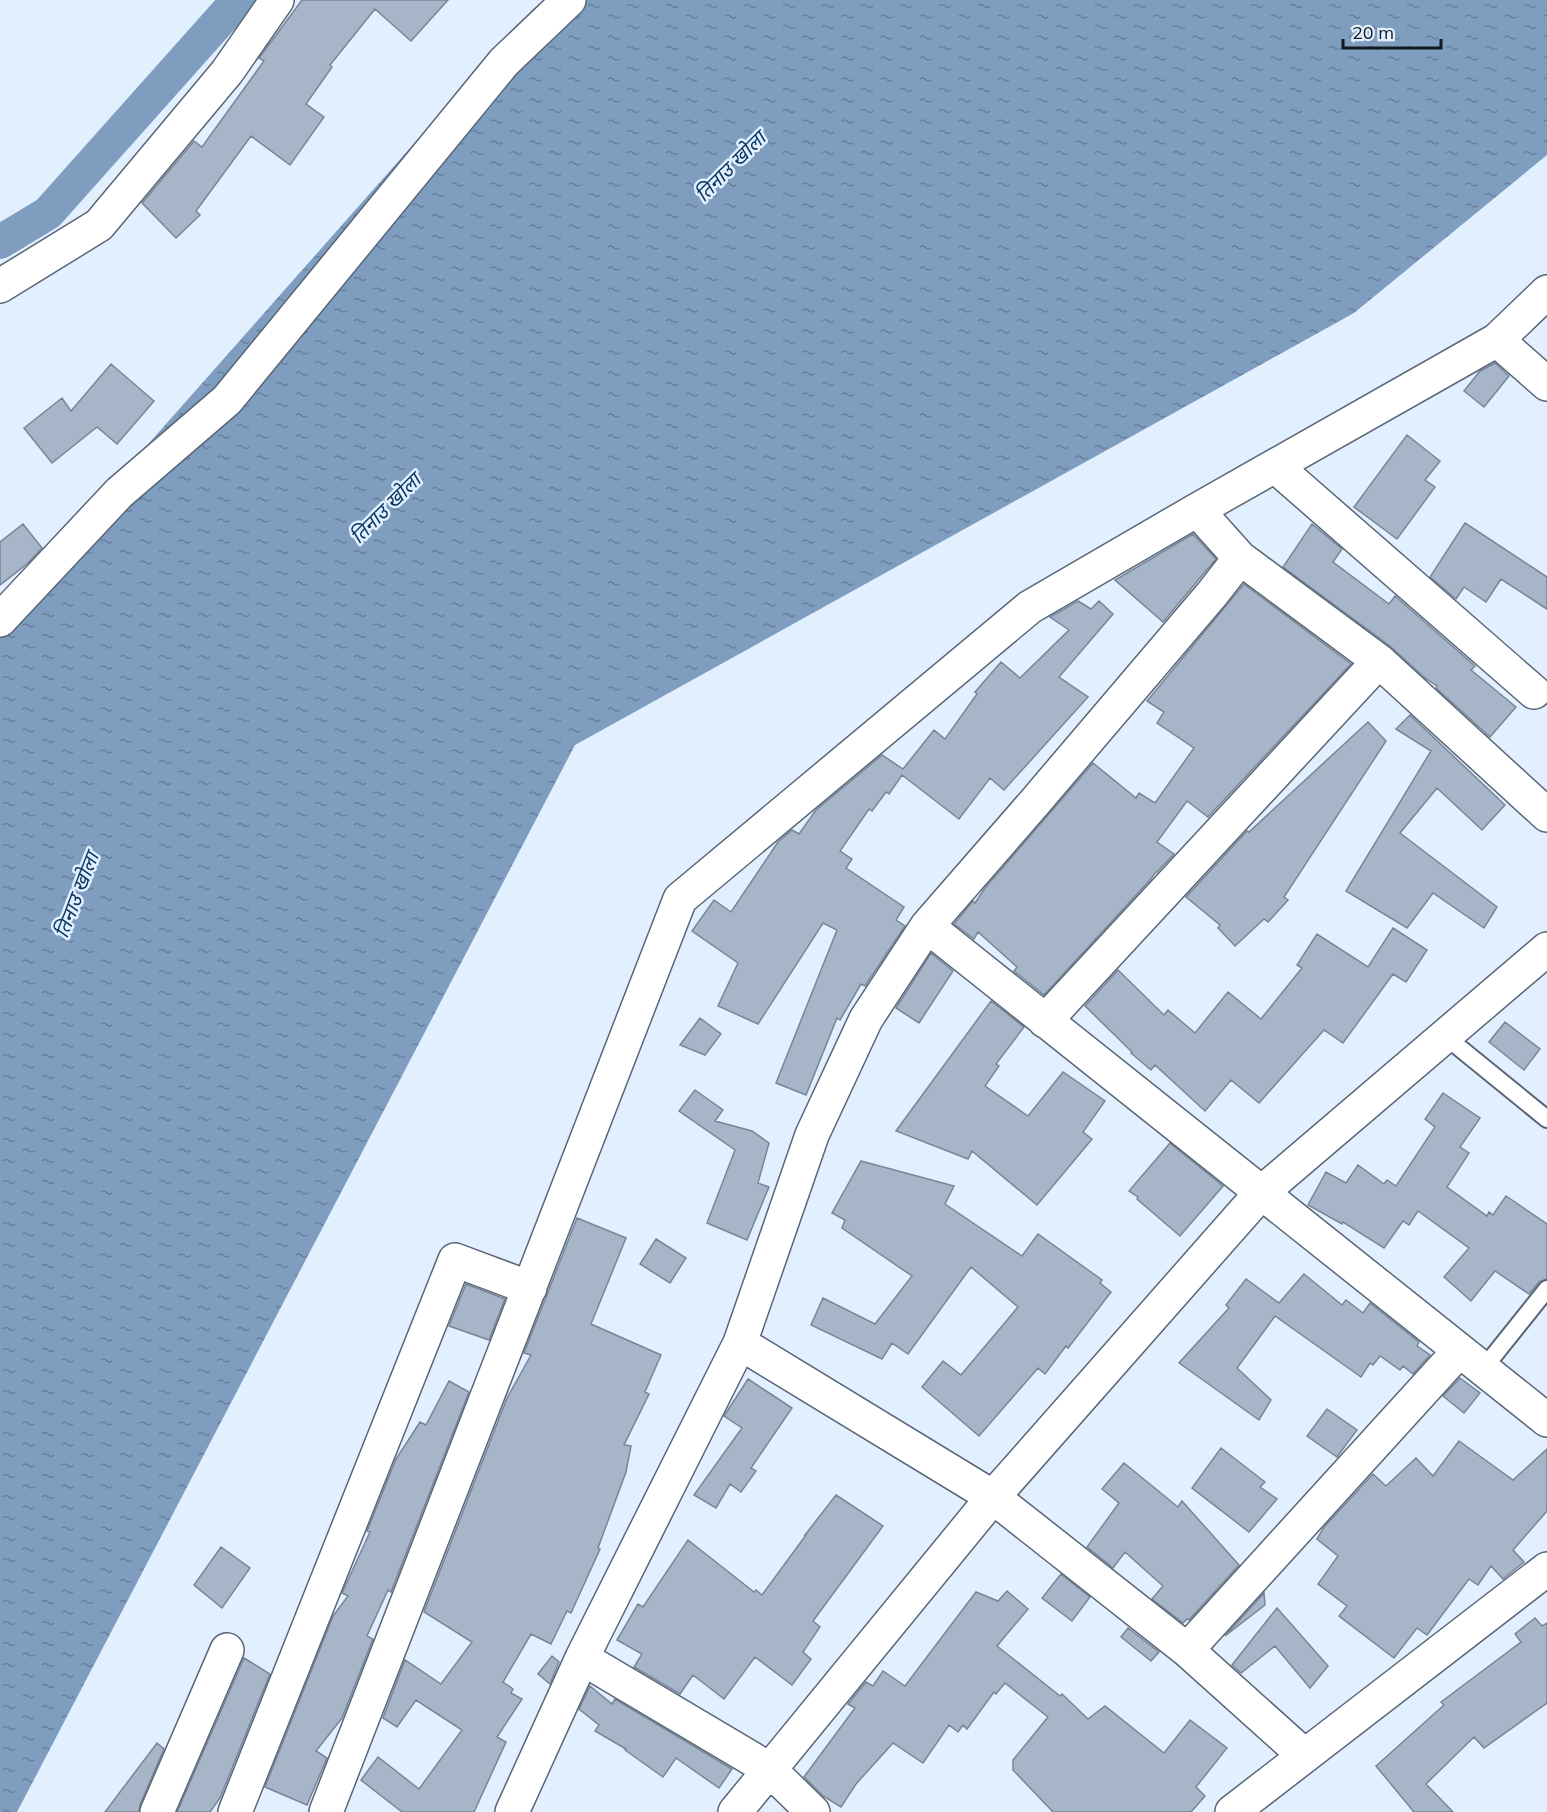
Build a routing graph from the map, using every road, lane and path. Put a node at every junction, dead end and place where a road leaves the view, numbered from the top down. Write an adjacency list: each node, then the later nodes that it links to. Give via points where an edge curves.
1 (278, 0): 3 (street, via 227,72 99,225)
2 (568, 0): 10 (street, via 504,62 227,400 119,493)
3 (0, 286)
4 (1547, 292): 5 (street)
5 (1497, 340): 6 (street); 7 (street)
6 (1547, 384)
7 (1275, 466): 8 (street); 12 (street)
8 (1197, 510): 9 (street); 20 (street, via 1030,607 680,899)
9 (1240, 558): 11 (street); 14 (street)
10 (0, 620)
11 (1379, 661): 13 (street); 16 (street)
12 (1534, 692)
13 (1547, 815)
14 (927, 926): 16 (street); 22 (street, via 866,1019 812,1135)
15 (1547, 949): 17 (street)
16 (1045, 1021): 19 (street)
17 (1444, 1036): 18 (lane); 19 (street)
18 (1547, 1119)
19 (1261, 1193): 23 (street); 25 (street)
20 (530, 1288): 33 (street, via 454,1260); 34 (street)
21 (1547, 1289): 23 (lane)
22 (740, 1342): 25 (street); 29 (street)
23 (1471, 1360): 24 (street); 28 (street)
24 (1547, 1420)
25 (993, 1497): 28 (street); 31 (street)
26 (1547, 1569): 30 (street)
27 (227, 1650): 32 (street)
28 (1187, 1650): 30 (street)
29 (582, 1658): 31 (street); 35 (street)
30 (1305, 1756): 38 (street)
31 (770, 1769): 36 (street); 37 (street)
32 (157, 1812)
33 (235, 1812)
34 (326, 1812)
35 (512, 1812)
36 (735, 1812)
37 (813, 1812)
38 (1232, 1812)

